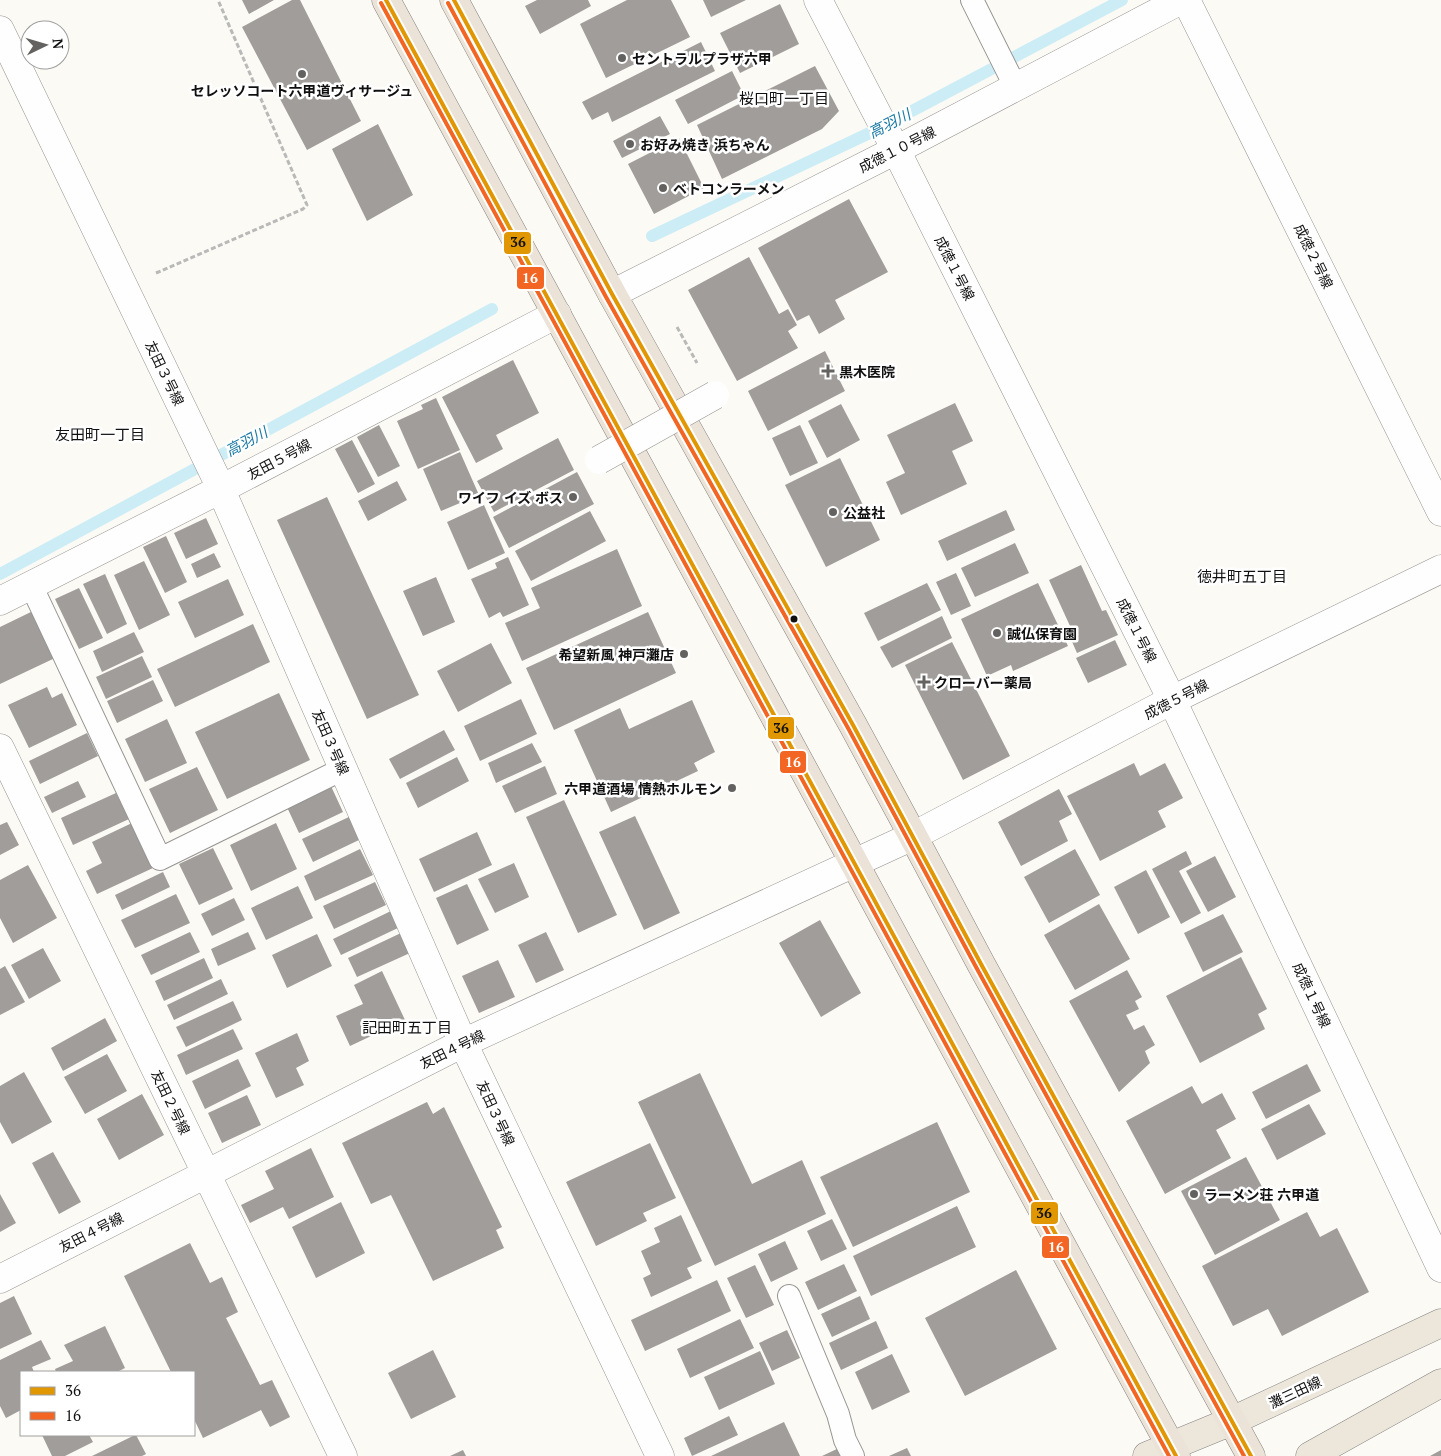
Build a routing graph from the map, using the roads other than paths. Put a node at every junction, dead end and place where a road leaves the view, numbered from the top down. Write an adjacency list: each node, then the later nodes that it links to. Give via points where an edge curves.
1 (386, 0): 11 (highway)
2 (454, 0): 10 (highway)
3 (818, 0): 9 (street, 成徳１号線)
4 (972, 0): 8 (lane)
5 (1181, 0): 8 (street, 成徳１０号線)
6 (1186, 0): 15 (street, 成徳２号線)
7 (0, 30): 14 (street, 友田３号線)
8 (1015, 85): 9 (street, 成徳１０号線)
9 (892, 144): 10 (street, 成徳１０号線); 19 (street, 成徳１号線)
10 (612, 294): 22 (highway)
11 (557, 314): 14 (street, 友田５号線); 23 (highway)
12 (715, 395): 13 (street, bridge)
13 (599, 460)
14 (218, 483): 17 (street, 友田５号線); 21 (street, 友田３号線)
15 (1441, 512)
16 (1441, 569): 19 (street, 成徳５号線)
17 (32, 585): 18 (street, 友田５号線); 21 (lane, via 160,858)
18 (0, 601)
19 (1172, 700): 22 (street, 成徳５号線); 26 (street, 成徳１号線)
20 (0, 748): 25 (street, 友田２号線)
21 (343, 769): 24 (street, 友田３号線)
22 (913, 836): 23 (street, 友田４号線); 31 (highway)
23 (855, 863): 24 (street, 友田４号線); 32 (highway)
24 (463, 1043): 25 (street, 友田４号線); 34 (street, 友田３号線)
25 (206, 1174): 27 (street, 友田４号線); 33 (street, 友田２号線)
26 (1441, 1268)
27 (0, 1279)
28 (789, 1296): 35 (lane)
29 (1441, 1323): 31 (main road, 灘三田線)
30 (1441, 1383): 37 (main road)
31 (1232, 1422): 32 (main road, 灘三田線); 36 (highway)
32 (1165, 1453)
33 (344, 1456)
34 (660, 1456)
35 (853, 1456)
36 (1251, 1456)
37 (1310, 1456)

